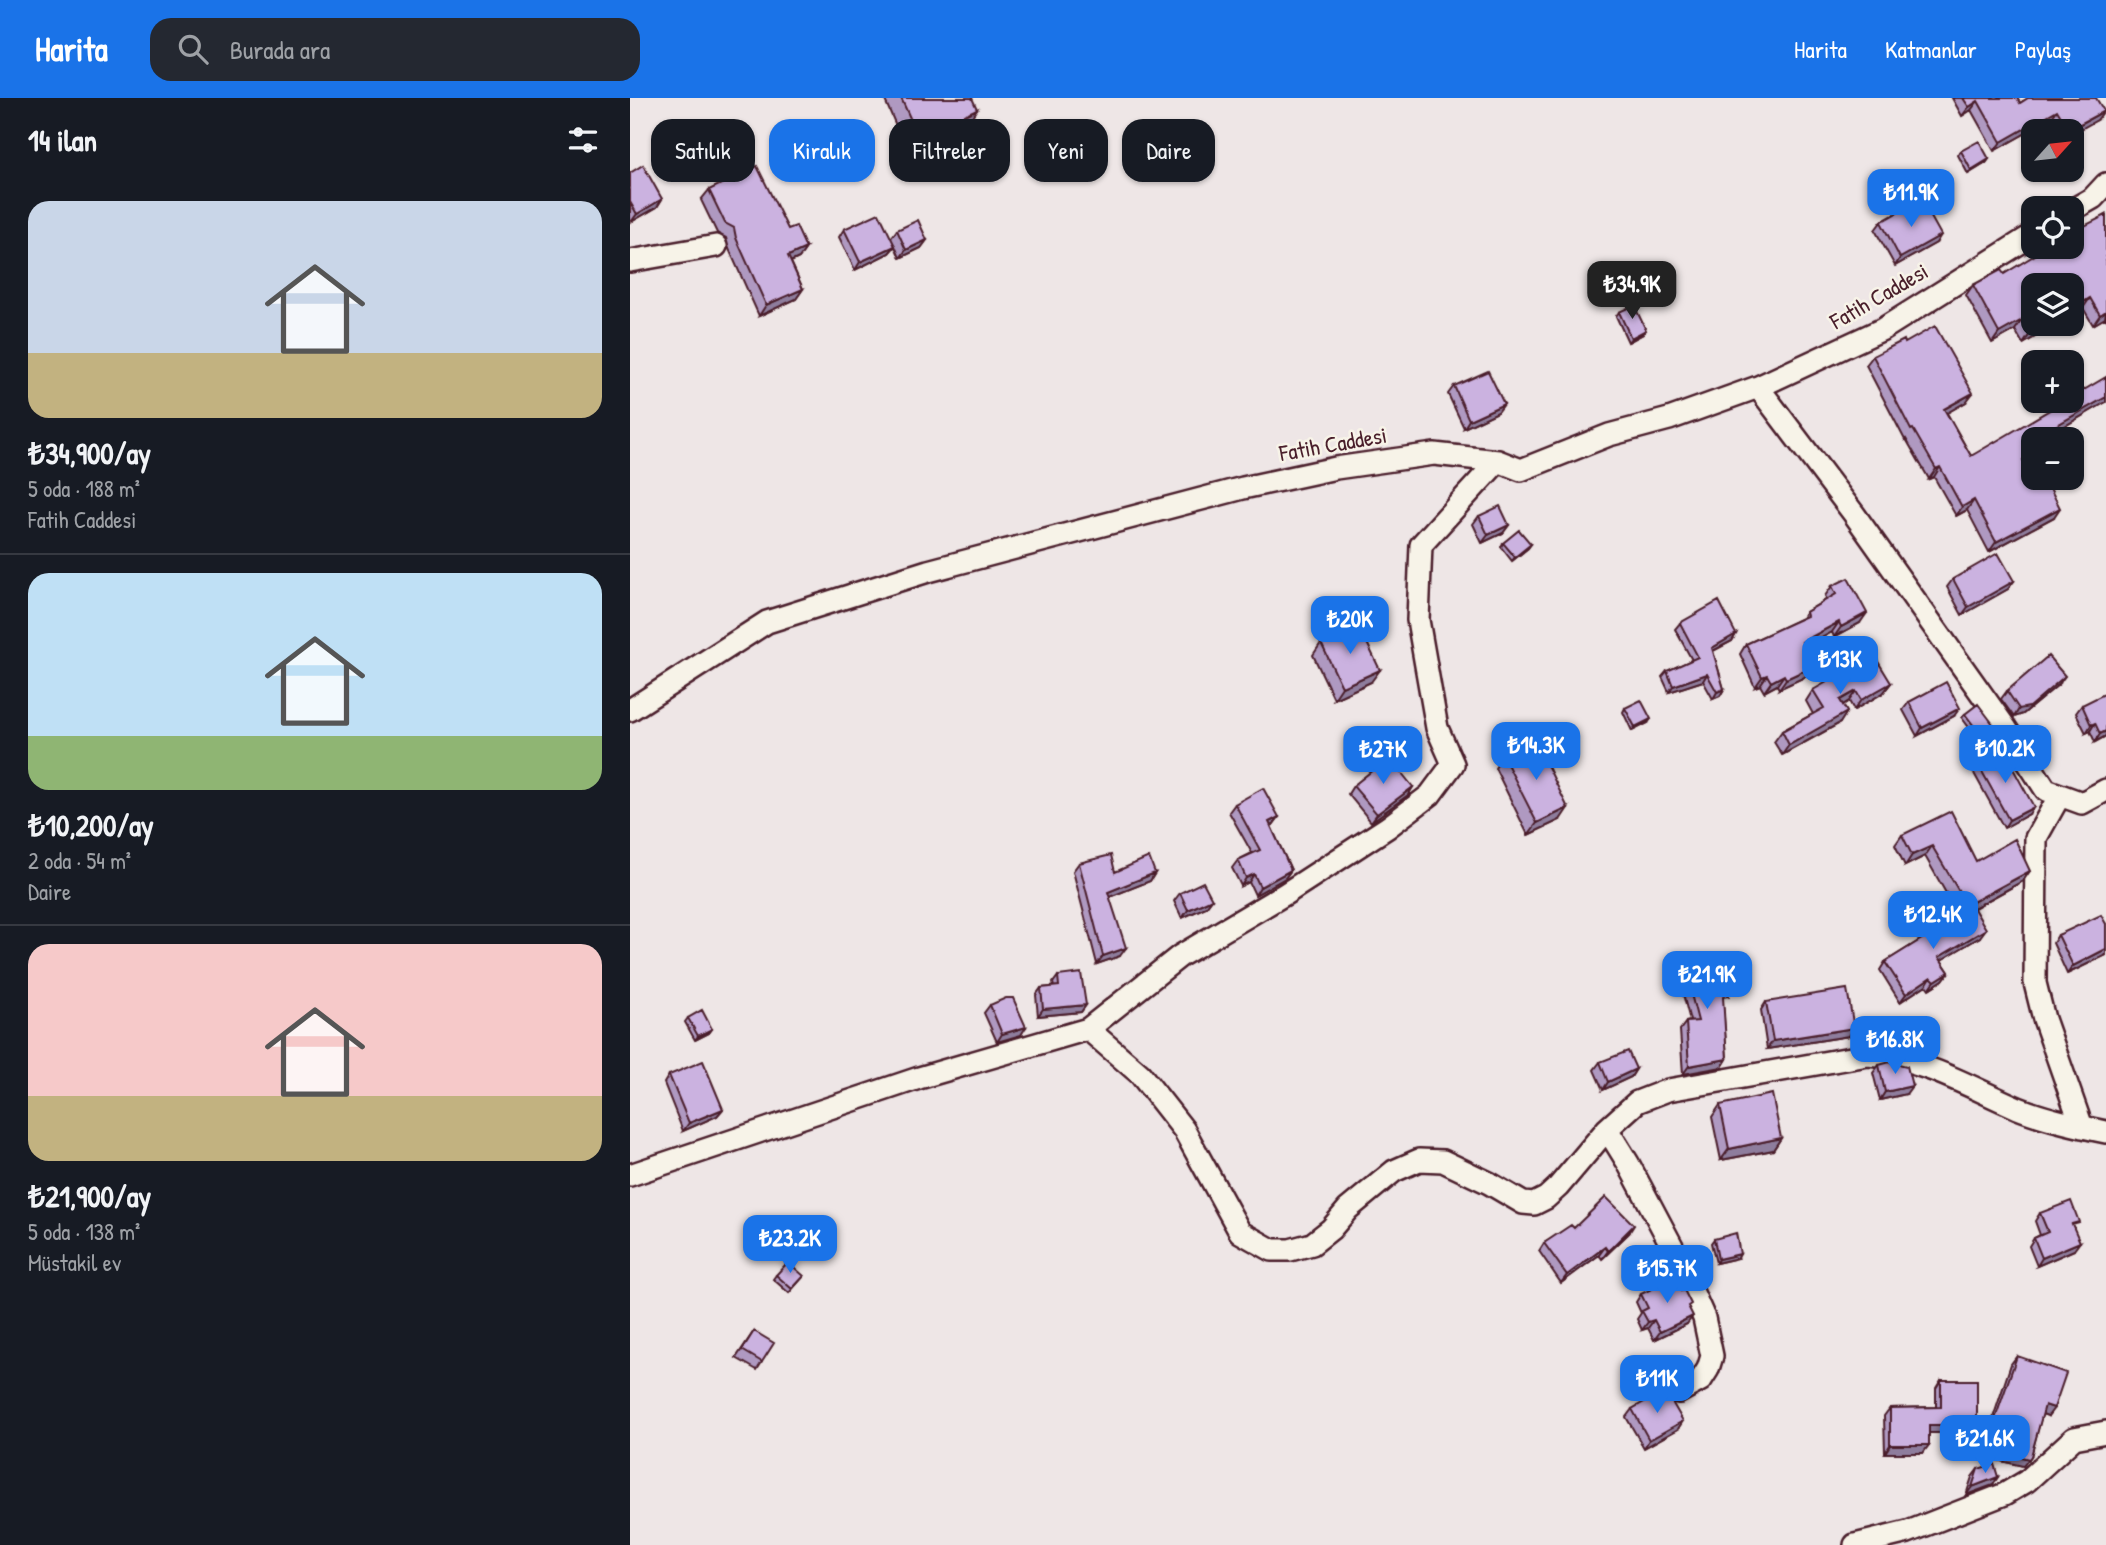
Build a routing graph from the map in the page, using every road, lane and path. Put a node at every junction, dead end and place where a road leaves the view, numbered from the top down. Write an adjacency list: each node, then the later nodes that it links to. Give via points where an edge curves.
1 (2106, 184): 2 (street)
2 (2084, 203)
3 (2021, 242): 6 (street, Fatih Caddesi, via 1883,329)
4 (716, 246): 5 (street)
5 (630, 261)
6 (1758, 387): 7 (street, Fatih Caddesi, via 1609,435 1521,470); 10 (street, via 1854,514 2046,790)
7 (1498, 461): 8 (street, Fatih Caddesi, via 1434,454 1336,468 928,571 767,622); 11 (street, via 1421,545 1418,620 1437,728 1452,764 1430,794 1388,827 1180,956)
8 (630, 710)
9 (2106, 790): 10 (street, via 2082,803)
10 (2060, 795): 12 (street, via 2036,838 2035,983)
11 (1088, 1029): 13 (street, via 1140,1074 1184,1129 1240,1232 1272,1250 1312,1244 1394,1171 1419,1160 1443,1161 1522,1203 1534,1204 1558,1187); 15 (street, via 919,1078)
12 (2082, 1127): 13 (street, via 2022,1109 1896,1057 1868,1055 1668,1090 1637,1102); 14 (street)
13 (1606, 1129): 16 (street, via 1673,1248 1704,1318 1712,1356 1708,1370 1701,1380)
14 (2106, 1132)
15 (630, 1175)
16 (1679, 1392)
17 (2106, 1432): 18 (street, via 2074,1438 2027,1481 2005,1494 1908,1532)
18 (1855, 1545)

